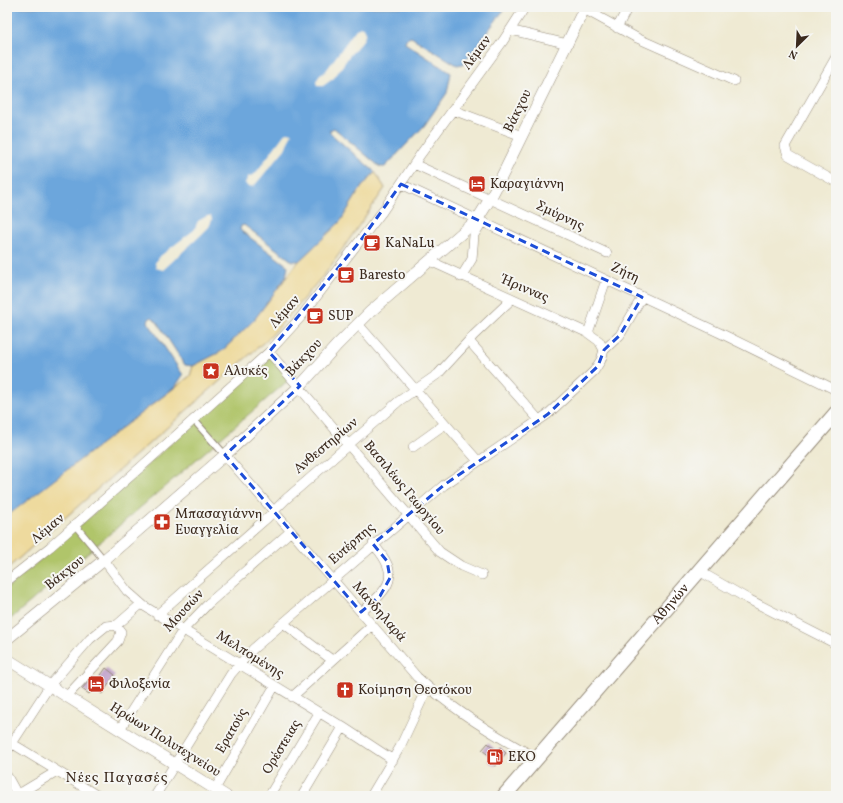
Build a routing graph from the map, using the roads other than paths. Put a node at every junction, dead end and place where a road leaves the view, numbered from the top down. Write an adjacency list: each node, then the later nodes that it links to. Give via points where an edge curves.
1 (525, 7): 5 (street, Λέμαν)
2 (628, 7): 4 (street)
3 (585, 8): 4 (street); 6 (street, Βάκχου)
4 (617, 28): 8 (street)
5 (510, 30): 6 (street); 9 (street, Λέμαν)
6 (568, 44): 10 (street, Βάκχου)
7 (836, 57): 12 (street, via 785,146 788,156)
8 (734, 81)
9 (453, 110): 10 (street); 11 (street, Λέμαν)
10 (522, 136): 14 (street, Βάκχου)
11 (414, 164): 13 (street, Λέμαν); 14 (street, Σμύρνης)
12 (836, 182)
13 (401, 184): 15 (street, Ζήτη); 26 (street, Λέμαν, via 300,318)
14 (490, 199): 15 (street, Βάκχου); 16 (street, Σμύρνης)
15 (480, 221): 17 (street, Βάκχου); 18 (street, via 474,235 472,259); 19 (street, Ζήτη)
16 (607, 253)
17 (430, 261): 18 (street, Ήριννας); 22 (street, Βάκχου)
18 (461, 277): 21 (street, Ήριννας)
19 (606, 280): 20 (street, Ζήτη); 23 (street)
20 (642, 297): 25 (street, via 620,335); 29 (street, Ζήτη)
21 (512, 299): 23 (street, Ήριννας); 24 (street, Ανθεστηρίων)
22 (358, 324): 27 (street, Βάκχου); 28 (street)
23 (588, 333): 25 (street, Ήριννας, via 599,341)
24 (469, 341): 28 (street, Ανθεστηρίων, via 438,374); 32 (street)
25 (604, 350): 32 (street, Ευτέρπης, via 601,360 589,376)
26 (269, 352): 27 (street, Βασιλέως Γεωργίου); 31 (street, Λέμαν)
27 (300, 386): 34 (street, Βασιλέως Γεωργίου); 36 (street, Βάκχου)
28 (415, 390): 33 (street); 34 (street, Ανθεστηρίων)
29 (836, 390)
30 (836, 413): 44 (main road, Αθηνών)
31 (193, 419): 36 (street); 40 (street, Λέμαν)
32 (539, 420): 37 (street, Ευτέρπης)
33 (444, 424): 35 (street); 37 (street)
34 (349, 444): 38 (street, Ανθεστηρίων); 39 (street, Βασιλέως Γεωργίου)
35 (413, 447)
36 (225, 455): 38 (street, Μανδηλαρά); 43 (street, Βάκχου)
37 (478, 461): 39 (street, Ευτέρπης)
38 (274, 511): 41 (street, Μανδηλαρά); 50 (street, Ανθεστηρίων)
39 (407, 516): 42 (street, Ευτέρπης); 45 (street, Βασιλέως Γεωργίου, via 444,556)
40 (75, 525): 43 (street); 47 (street, Λέμαν)
41 (291, 531): 46 (street, Μανδηλαρά); 54 (street, Μουσών, via 209,603)
42 (373, 544): 46 (street, Ευτέρπης); 49 (street, via 387,561 390,578 380,596)
43 (104, 560): 48 (street, Μελπομένης, via 127,591); 55 (street, Βάκχου)
44 (699, 571): 56 (street); 69 (main road, Αθηνών)
45 (482, 575)
46 (333, 579): 49 (street, Μανδηλαρά); 51 (street, Ευτέρπης)
47 (7, 581)
48 (141, 604): 50 (street, Μελπομένης); 52 (street)
49 (361, 612): 53 (street, Μανδηλαρά)
50 (157, 615): 54 (street, Μελπομένης)
51 (282, 623): 58 (street); 59 (street, Ευτέρπης)
52 (118, 625): 60 (street, via 106,626 90,639); 63 (street, via 121,632 118,641)
53 (372, 625): 58 (street); 62 (street, Μανδηλαρά)
54 (183, 630): 59 (street, Μελπομένης); 67 (street, Μουσών)
55 (7, 639)
56 (836, 644)
57 (7, 659): 60 (street, Ηρώων Πολυτεχνείου)
58 (332, 660): 64 (street)
59 (238, 664): 61 (street, Μελπομένης); 71 (street, Ευτέρπης)
60 (50, 685): 63 (street, Ηρώων Πολυτεχνείου); 68 (street)
61 (274, 686): 64 (street, Μελπομένης); 74 (street, Ερατούς)
62 (428, 687): 69 (street, Μανδηλαρά, via 495,734); 70 (street)
63 (67, 696): 67 (street, Ηρώων Πολυτεχνείου)
64 (292, 697): 65 (street, Μελπομένης)
65 (319, 713): 66 (street, Μελπομένης); 79 (street, Ορέστειας)
66 (343, 727): 70 (street, Μελπομένης); 80 (street)
67 (120, 729): 71 (street, Ηρώων Πολυτεχνείου)
68 (10, 747): 72 (street)
69 (537, 758): 82 (main road, Αθηνών)
70 (393, 760): 81 (street)
71 (175, 764): 74 (street, Ηρώων Πολυτεχνείου); 77 (street, Ευτέρπης)
72 (58, 771): 75 (street); 76 (street)
73 (7, 776): 75 (street)
74 (215, 789): 78 (street, Ηρώων Πολυτεχνείου)
75 (18, 795)
76 (98, 796)
77 (155, 796)
78 (226, 796)
79 (269, 796)
80 (302, 796)
81 (372, 796)
82 (504, 796)

